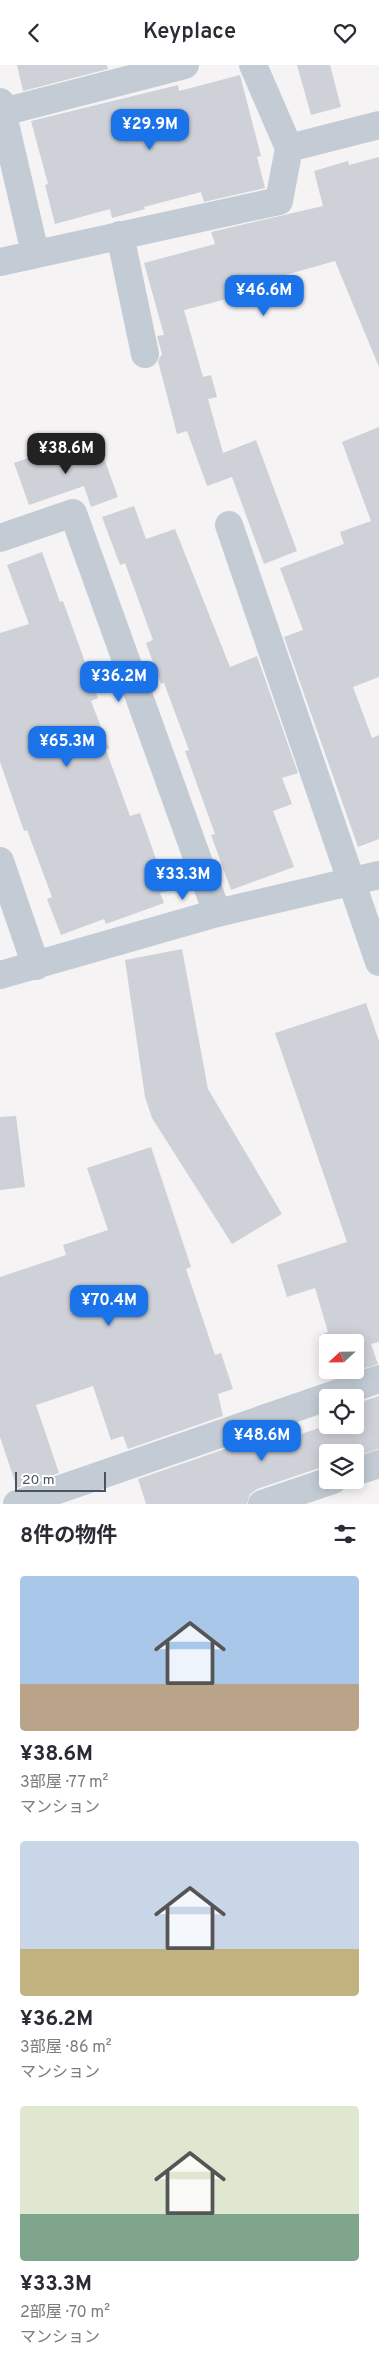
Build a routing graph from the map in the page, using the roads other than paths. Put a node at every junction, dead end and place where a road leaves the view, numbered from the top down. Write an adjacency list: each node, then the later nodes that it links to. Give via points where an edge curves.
1 (185, 65): 3 (street)
2 (253, 65): 5 (street)
3 (1, 107): 7 (street)
4 (379, 125): 5 (street)
5 (289, 148): 6 (street, via 279,201)
6 (120, 235): 7 (street); 9 (street)
7 (35, 253): 8 (street)
8 (0, 262)
9 (145, 354)
10 (229, 525): 14 (street)
11 (0, 538): 15 (street, via 74,513)
12 (0, 861): 17 (street)
13 (379, 875): 14 (street)
14 (352, 881): 15 (street); 16 (street)
15 (217, 913): 17 (street)
16 (379, 962)
17 (36, 966): 18 (street)
18 (0, 975)
19 (379, 1379): 23 (street)
20 (379, 1464): 21 (street)
21 (364, 1469)
22 (319, 1485): 24 (street)
23 (17, 1504)
24 (262, 1504)

